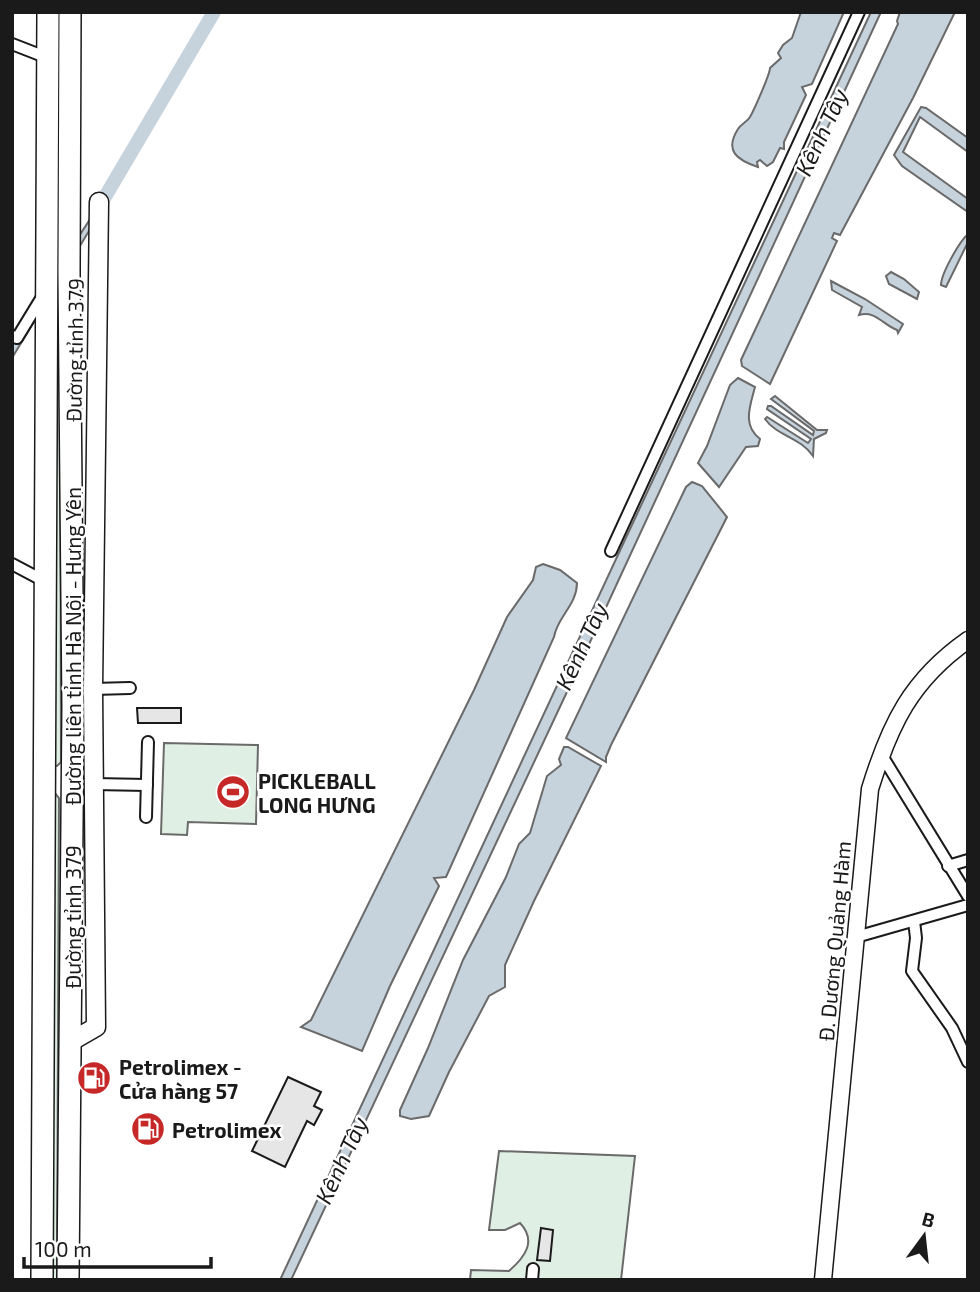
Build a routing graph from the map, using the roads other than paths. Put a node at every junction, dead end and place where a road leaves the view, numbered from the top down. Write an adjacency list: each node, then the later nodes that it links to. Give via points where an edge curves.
1 (48, 12): 5 (highway, Đường liên tỉnh Hà Nội - Hưng Yên)
2 (71, 12): 8 (highway, Đường liên tỉnh Hà Nội - Hưng Yên)
3 (859, 12): 13 (street)
4 (12, 44): 5 (street)
5 (48, 58): 9 (highway, Đường liên tỉnh Hà Nội - Hưng Yên)
6 (99, 202): 7 (main road, Đường tỉnh 379)
7 (97, 261): 8 (main road, Đường tỉnh 379); 12 (main road, Đường tỉnh 379)
8 (70, 267): 11 (highway, Đường liên tỉnh Hà Nội - Hưng Yên)
9 (47, 282): 10 (street); 15 (highway, Đường liên tỉnh Hà Nội - Hưng Yên)
10 (14, 340)
11 (71, 441): 12 (main road, Đường tỉnh 379); 18 (highway, Đường liên tỉnh Hà Nội - Hưng Yên)
12 (96, 441): 18 (main road, Đường tỉnh 379)
13 (611, 551)
14 (12, 564): 15 (street)
15 (46, 582): 21 (highway, Đường liên tỉnh Hà Nội - Hưng Yên)
16 (968, 639): 20 (street, Đ. Dương Quảng Hàm, via 918,684)
17 (130, 688): 18 (street)
18 (83, 689): 22 (highway, Đường liên tỉnh Hà Nội - Hưng Yên); 23 (main road, Đường tỉnh 379)
19 (148, 742): 24 (street)
20 (881, 754): 27 (street); 31 (street, Đ. Dương Quảng Hàm, via 867,808)
21 (45, 776): 22 (highway); 34 (highway, Đường liên tỉnh Hà Nội - Hưng Yên)
22 (73, 780): 23 (main road); 32 (highway, Đường liên tỉnh Hà Nội - Hưng Yên)
23 (94, 784): 24 (street); 32 (main road, Đường tỉnh 379, via 96,1027)
24 (147, 785): 25 (street)
25 (146, 817)
26 (968, 860): 27 (street)
27 (948, 866): 28 (street)
28 (968, 896)
29 (968, 905): 30 (street)
30 (914, 921): 31 (street); 33 (street, via 912,971 952,1028)
31 (856, 937): 36 (street, Đ. Dương Quảng Hàm)
32 (70, 1042): 35 (highway, Đường liên tỉnh Hà Nội - Hưng Yên)
33 (968, 1062)
34 (42, 1280)
35 (68, 1280)
36 (824, 1280)

